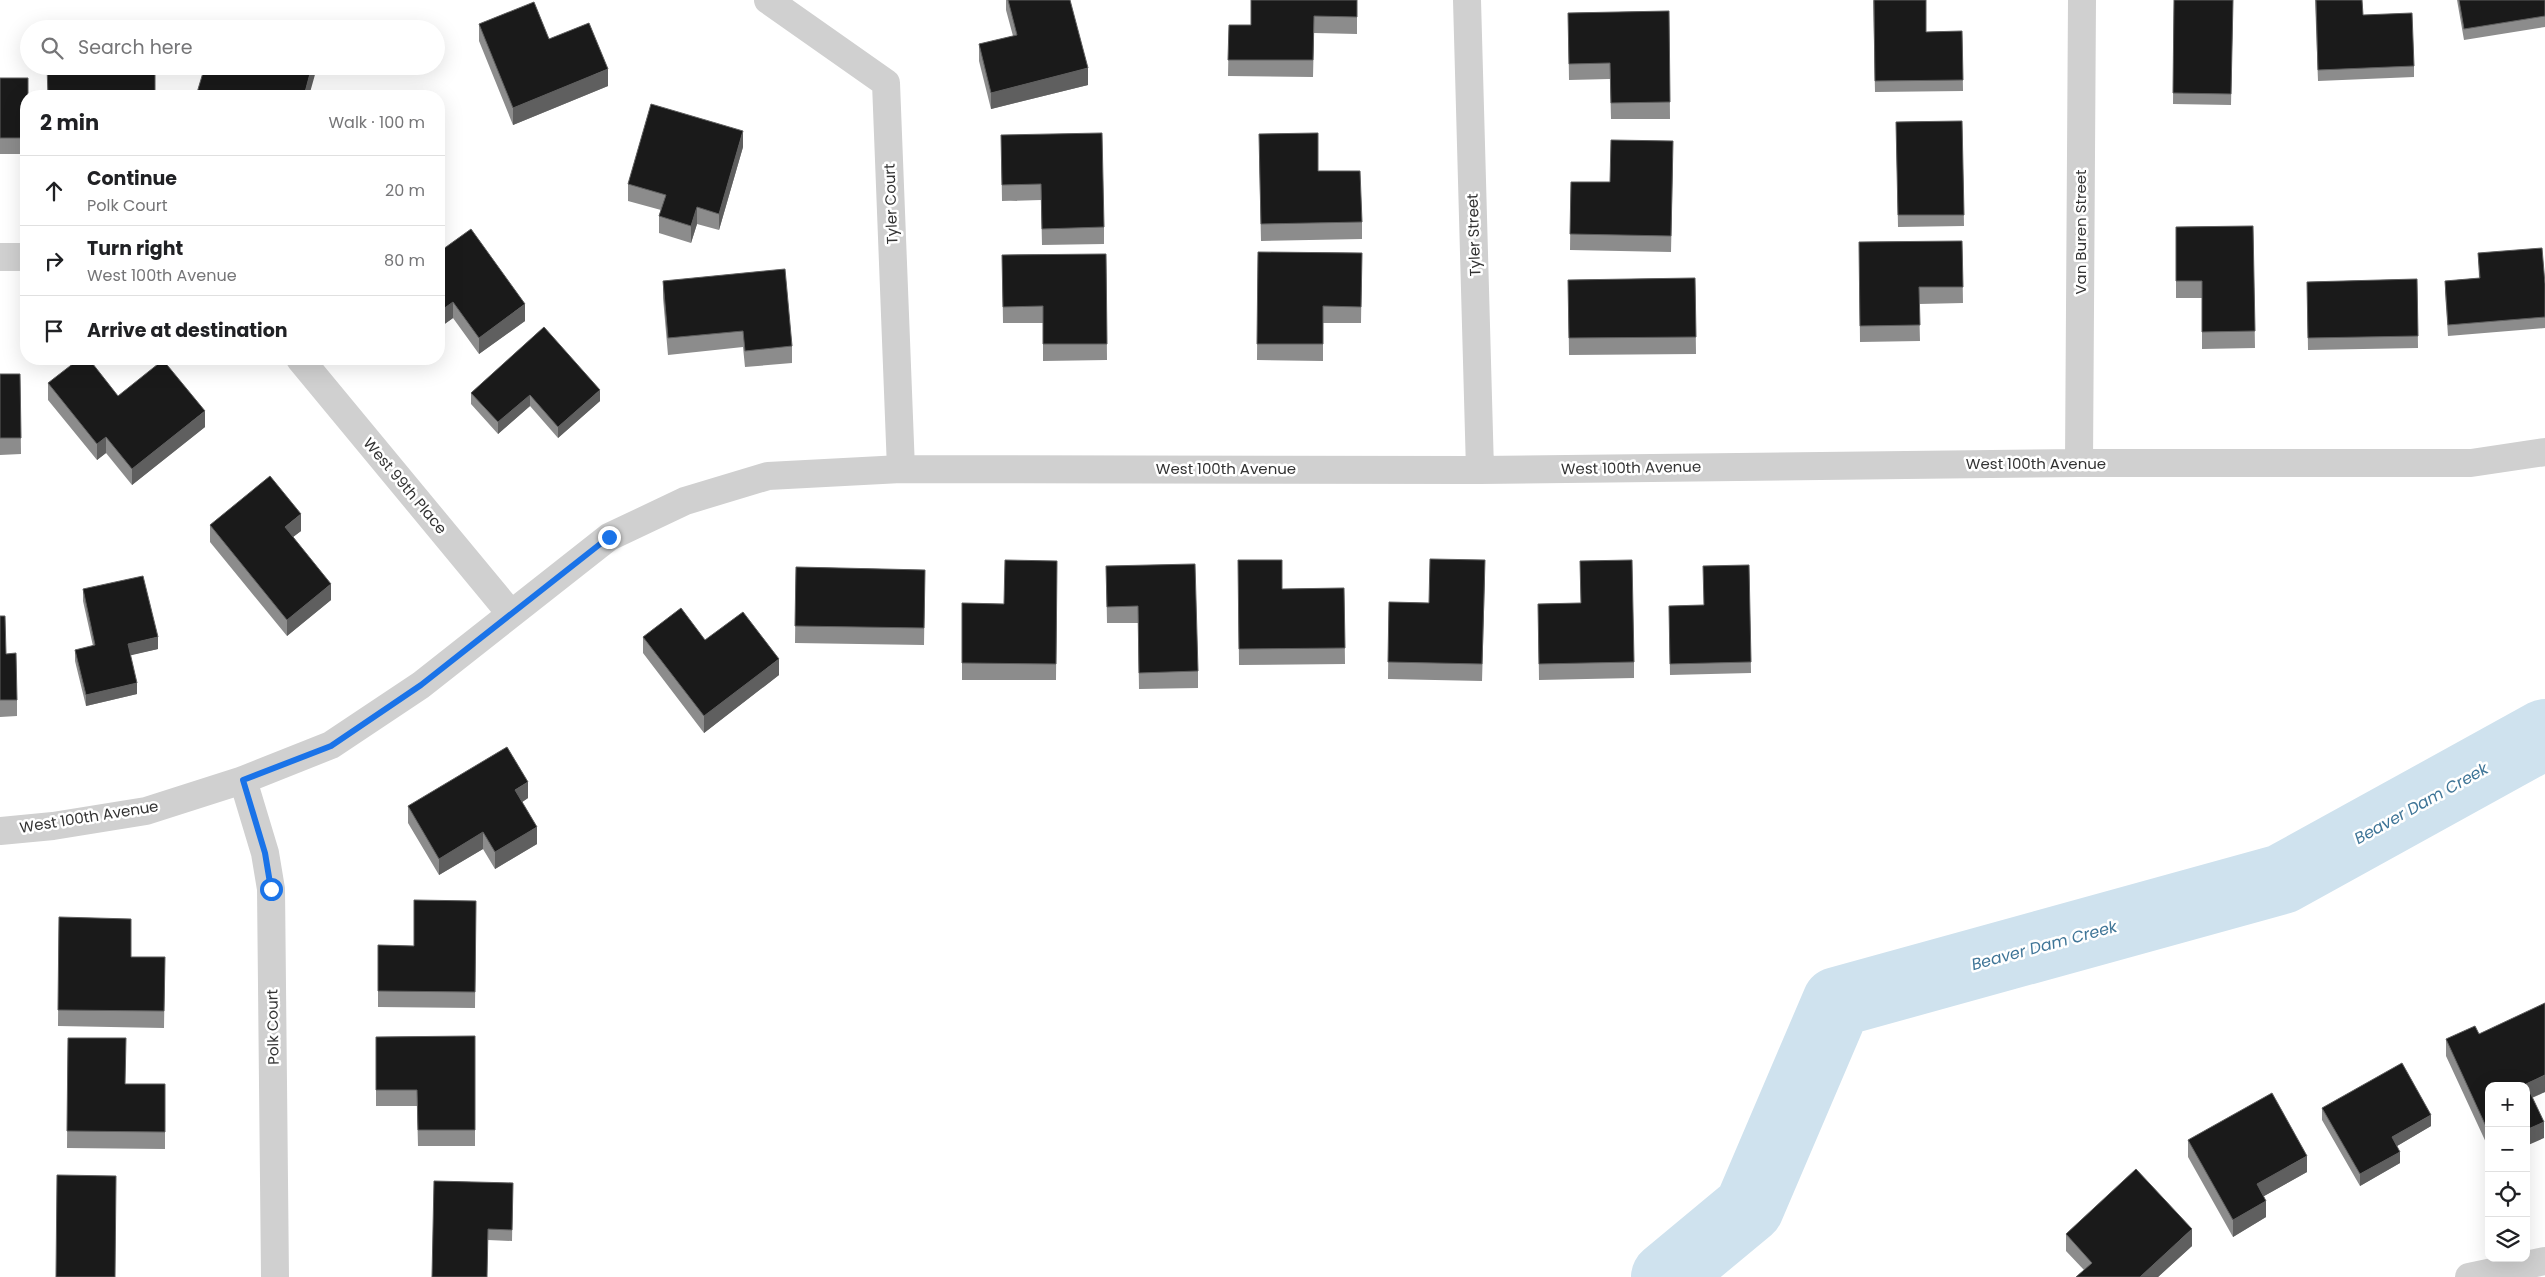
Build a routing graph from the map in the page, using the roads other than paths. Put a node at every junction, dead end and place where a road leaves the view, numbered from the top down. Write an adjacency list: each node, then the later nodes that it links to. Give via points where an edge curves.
1 (768, 0): 9 (street, Tyler Court, via 886,83)
2 (1468, 0): 10 (street, Tyler Street)
3 (2082, 0): 8 (street, Van Buren Street)
4 (20, 257): 5 (street)
5 (0, 258)
6 (305, 365): 11 (street, West 99th Place)
7 (2545, 452): 8 (street, West 100th Avenue, via 2471,463)
8 (2079, 463): 10 (street, West 100th Avenue)
9 (901, 469): 10 (street, West 100th Avenue); 11 (street, West 100th Avenue, via 768,476 684,502 609,537)
10 (1480, 470)
11 (511, 614): 12 (street, West 100th Avenue, via 421,685 331,746)
12 (243, 780): 13 (street, West 100th Avenue, via 146,811); 15 (street, Polk Court, via 265,853 271,889)
13 (0, 831)
14 (2545, 1261): 16 (street)
15 (275, 1277)
16 (2469, 1277)

